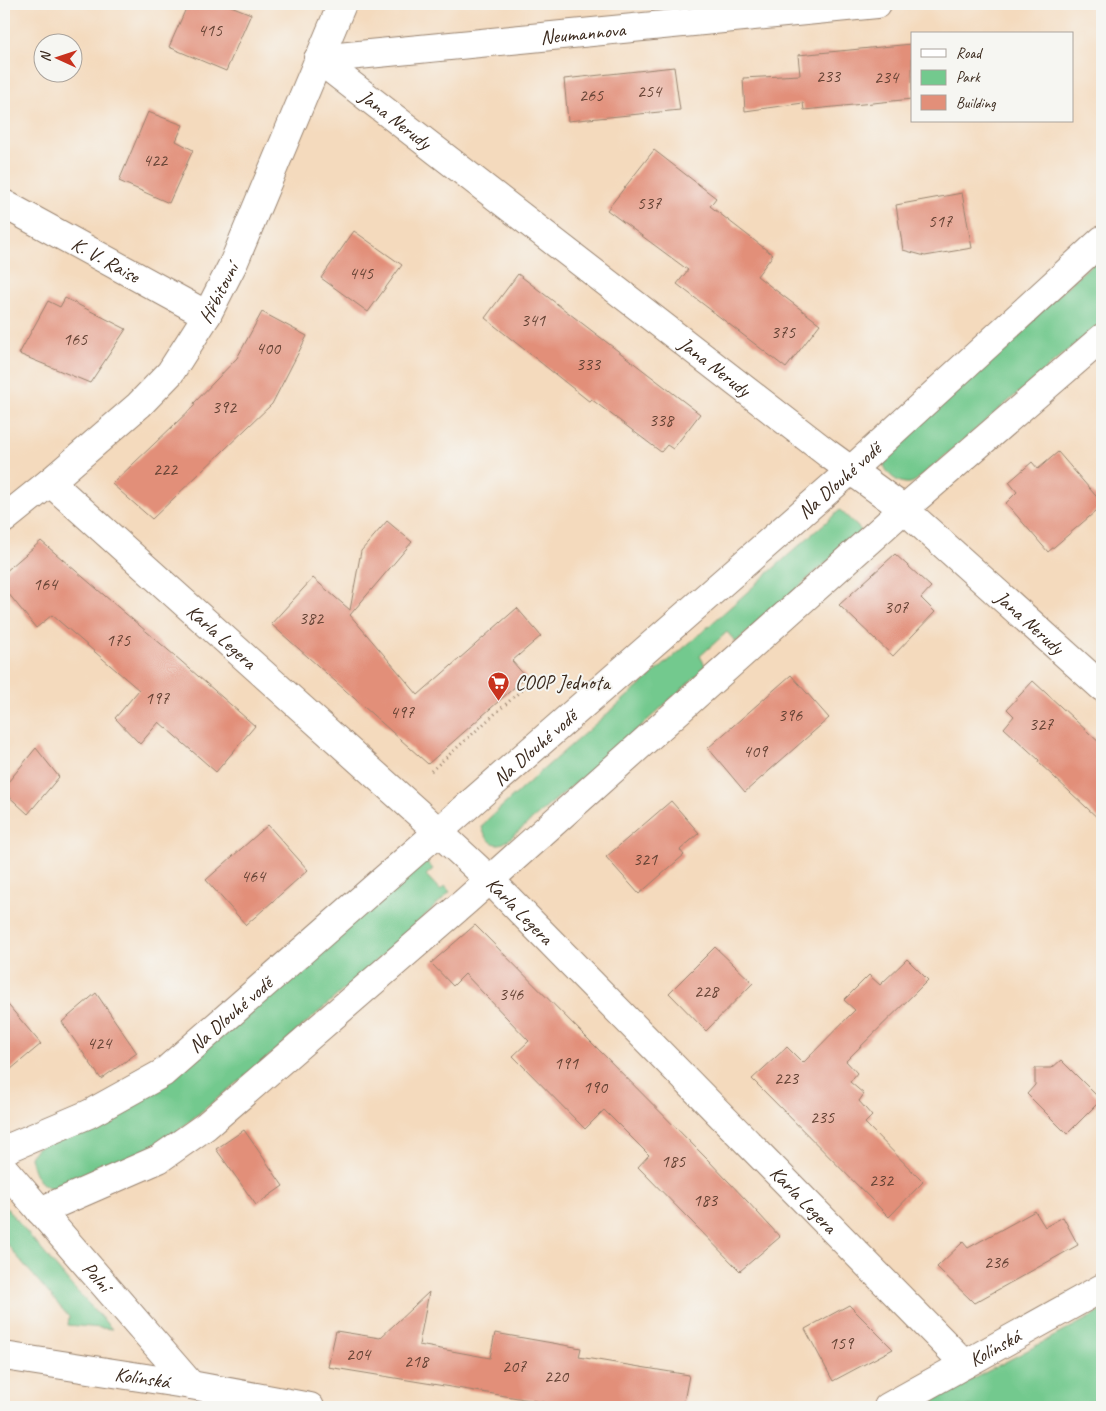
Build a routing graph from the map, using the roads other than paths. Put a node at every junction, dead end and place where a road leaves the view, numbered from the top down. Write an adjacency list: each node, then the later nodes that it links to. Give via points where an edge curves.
1 (342, 4): 3 (street, Hřbitovní)
2 (877, 4): 3 (street, Neumannova)
3 (318, 59): 6 (street, Hřbitovní, via 234,262); 8 (street, Jana Nerudy)
4 (4, 204): 6 (street, K. V. Raise)
5 (1102, 240): 8 (street, Na Dlouhé vodě)
6 (207, 315): 9 (street, Hřbitovní, via 170,373 139,405)
7 (1102, 338): 10 (street)
8 (850, 471): 10 (street, Jana Nerudy); 13 (street, Na Dlouhé vodě)
9 (50, 482): 11 (street, Hřbitovní); 13 (street, Karla Legera)
10 (904, 509): 12 (street, Jana Nerudy); 14 (street)
11 (4, 520)
12 (1102, 688)
13 (439, 832): 14 (street, Karla Legera); 15 (street, Na Dlouhé vodě, via 163,1073 89,1114)
14 (490, 880): 17 (street, via 206,1126 159,1159); 20 (street, Karla Legera)
15 (4, 1150)
16 (4, 1169): 17 (street, Polní)
17 (40, 1211): 21 (street, Polní)
18 (1102, 1288): 20 (street, Kolínská)
19 (4, 1356): 21 (street, Kolínská)
20 (965, 1364): 23 (street, Kolínská)
21 (191, 1385): 22 (street, Kolínská)
22 (310, 1407)
23 (888, 1407)

